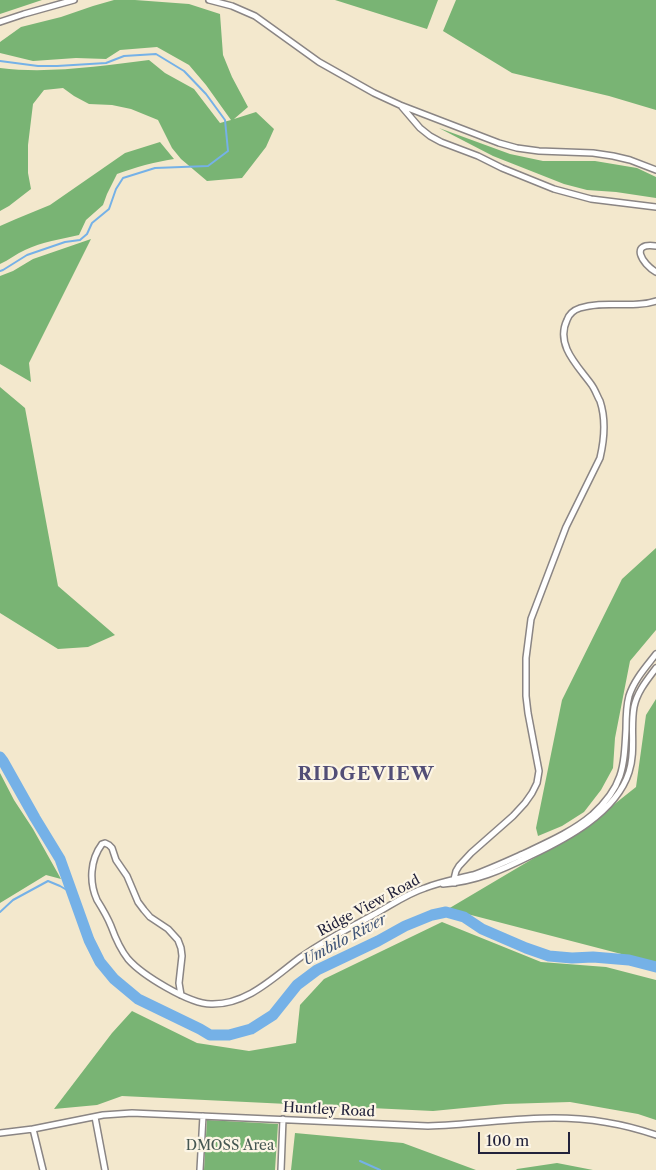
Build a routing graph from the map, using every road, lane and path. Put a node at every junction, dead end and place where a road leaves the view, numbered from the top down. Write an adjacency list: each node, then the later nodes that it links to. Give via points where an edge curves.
1 (74, 0): 3 (street)
2 (209, 0): 4 (street, via 255,16 319,62)
3 (0, 22)
4 (400, 105): 5 (street, via 517,148 613,156); 6 (street, via 430,136 554,189 591,199)
5 (656, 170)
6 (656, 207)
7 (656, 246): 8 (street, via 644,247 640,254 645,264)
8 (656, 272)
9 (656, 301): 12 (street, via 581,307 569,315 565,325 563,337 568,352 593,387 600,403 604,434 600,458 566,527 532,619 526,658 526,696 539,771 537,783 513,816 459,866)
10 (656, 654): 12 (street, Ridge View Road, via 629,695 623,768 608,797 577,826 505,862)
11 (656, 668): 12 (street, Ridge View Road, via 640,691 635,705 630,771 606,809 548,847 491,874 464,882)
12 (455, 881): 13 (street, Ridge View Road, via 418,890 326,940 246,996 212,1005 198,1003)
13 (181, 994): 13 (street, Ridge View Road, via 182,956 178,940 144,910 112,848 102,844 94,859 92,877 97,899 119,946 143,972)
14 (203, 1116): 15 (street, Huntley Road, via 118,1113); 16 (street, Huntley Road); 22 (street)
15 (95, 1117): 17 (street, Huntley Road); 21 (street)
16 (283, 1119): 19 (street, Huntley Road, via 452,1126 569,1118 631,1127); 23 (street)
17 (33, 1129): 18 (street, Huntley Road); 20 (street)
18 (0, 1133)
19 (656, 1135)
20 (44, 1170)
21 (105, 1170)
22 (200, 1170)
23 (281, 1170)

